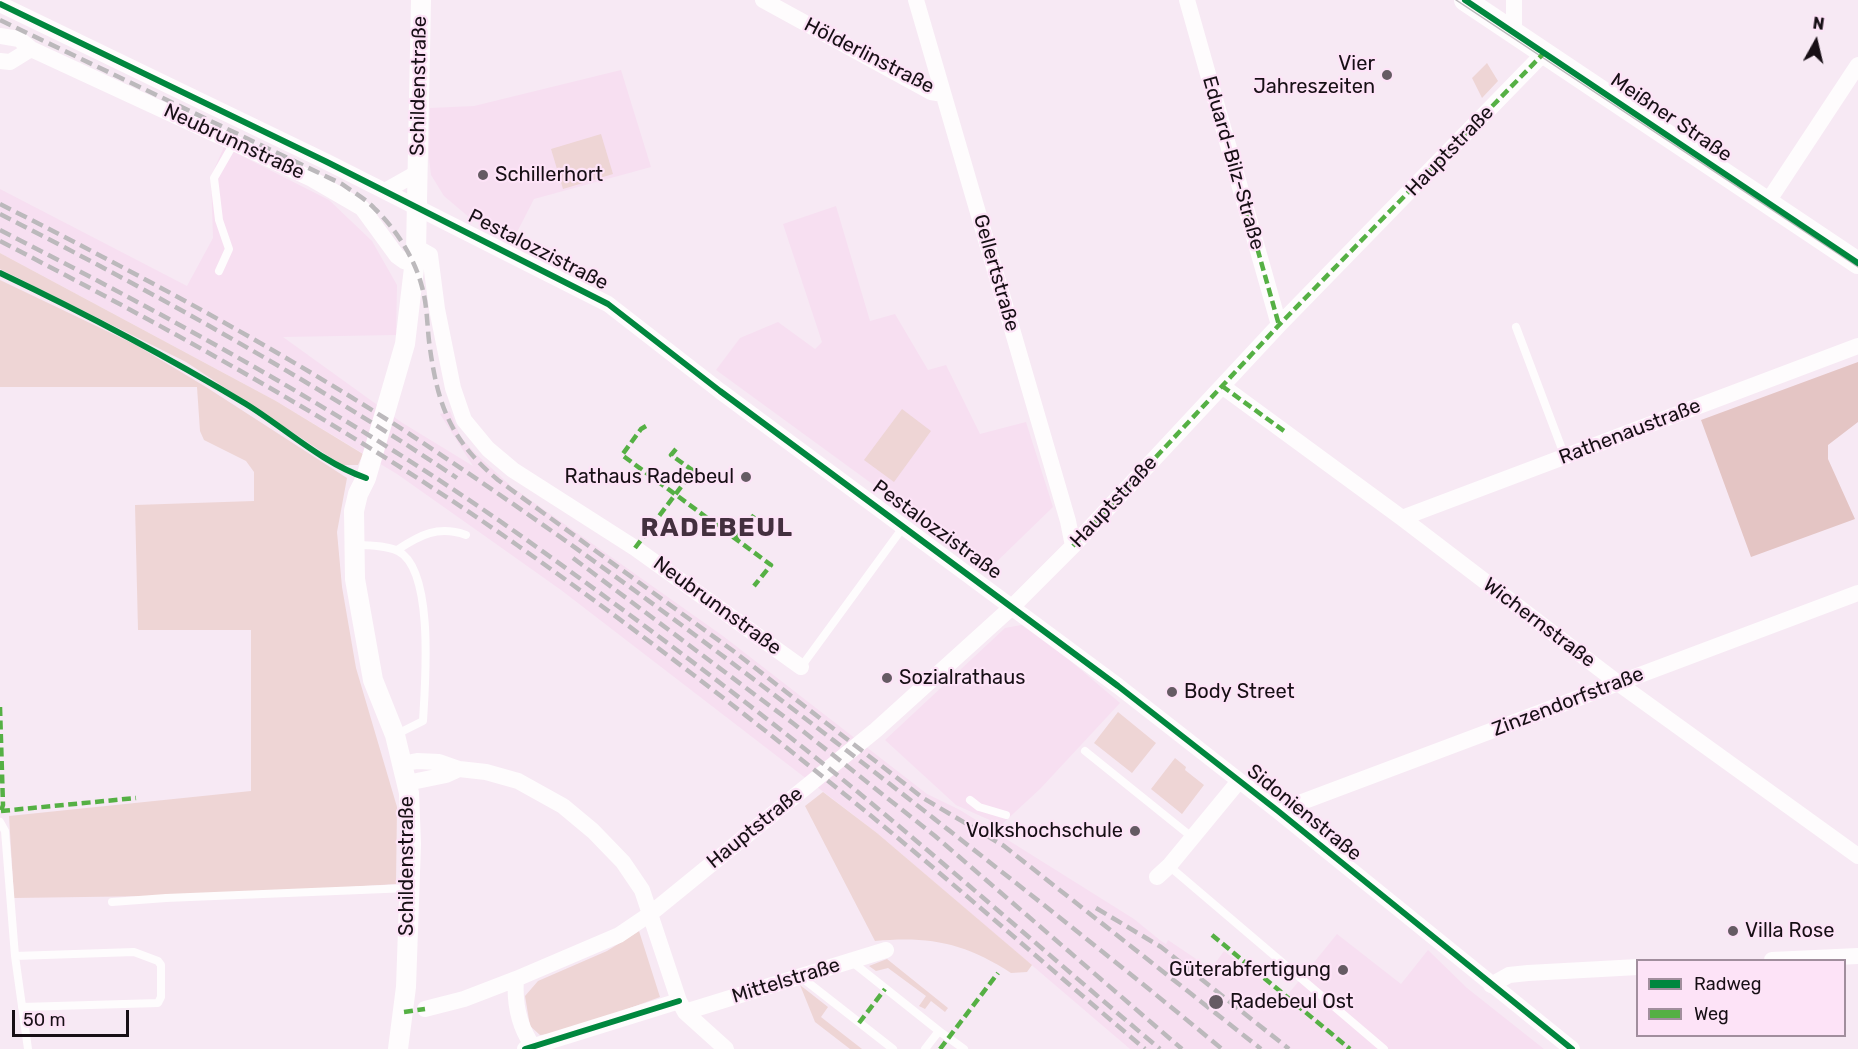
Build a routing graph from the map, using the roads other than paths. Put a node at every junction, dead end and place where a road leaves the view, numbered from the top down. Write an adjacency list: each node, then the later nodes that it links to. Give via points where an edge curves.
1 (421, 0): 16 (street, Schildenstraße)
2 (763, 0): 14 (street, Hölderlinstraße, via 931,92)
3 (916, 0): 14 (street, Gellertstraße)
4 (1187, 0): 23 (street, Eduard-Bilz-Straße)
5 (1465, 0): 8 (main road, Meißner Straße)
6 (1514, 0): 8 (street)
7 (0, 4): 17 (street, Pestalozzistraße)
8 (1514, 33): 11 (main road, Meißner Straße)
9 (0, 36): 10 (street, Neubrunnstraße, via 19,39)
10 (31, 49): 12 (street, via 10,62); 15 (street, Neubrunnstraße)
11 (1544, 53): 18 (main road, Meißner Straße); 23 (street, Hauptstraße)
12 (0, 61)
13 (1858, 65): 18 (street)
14 (943, 94): 32 (street, Gellertstraße)
15 (234, 143): 20 (street, Neubrunnstraße, via 312,179 362,208 397,256 404,261); 22 (lane, via 214,178 219,220 229,249)
16 (417, 173): 17 (street, Schildenstraße); 19 (street, Schildenstraße)
17 (385, 191): 19 (street, Pestalozzistraße)
18 (1767, 203): 21 (main road, Meißner Straße)
19 (416, 207): 20 (street, Schildenstraße); 29 (street, Pestalozzistraße, via 608,304)
20 (415, 257): 31 (street, Schildenstraße, via 405,344 354,511); 36 (street, Neubrunnstraße, via 423,251 430,255 446,357 464,420 488,449 513,470 635,548)
21 (1858, 263)
22 (219, 271)
23 (1279, 325): 26 (street, Hauptstraße)
24 (1516, 327): 27 (lane)
25 (1858, 346): 27 (street, Rathenaustraße)
26 (1222, 386): 28 (street, Wichernstraße); 32 (street, Hauptstraße)
27 (1565, 457): 28 (street, Rathenaustraße)
28 (1402, 518): 37 (street, Wichernstraße)
29 (904, 526): 35 (street, Pestalozzistraße); 36 (lane)
30 (466, 535): 33 (lane, via 453,530 432,531)
31 (356, 545): 33 (lane); 38 (street, Schildenstraße, via 356,579 373,680)
32 (1073, 546): 35 (street, Hauptstraße)
33 (397, 550): 38 (lane, via 418,578 426,653 423,721)
34 (1858, 593): 37 (street, Zinzendorfstraße)
35 (1013, 606): 42 (street, Sidonienstraße); 53 (street, Hauptstraße, via 876,730)
36 (801, 666)
37 (1617, 683): 45 (street, Zinzendorfstraße); 49 (street, Wichernstraße)
38 (394, 735): 40 (street, Schildenstraße)
39 (1085, 751): 48 (lane)
40 (402, 764): 41 (street, via 439,762); 43 (street, Schildenstraße)
41 (459, 769): 43 (street); 53 (street, via 518,781 563,806 623,862 642,890)
42 (1239, 782): 45 (street, Sidonienstraße); 48 (street)
43 (407, 783): 51 (street, Schildenstraße)
44 (970, 800): 46 (lane)
45 (1278, 811): 62 (street, Sidonienstraße)
46 (1006, 815)
47 (0, 822): 55 (lane, via 5,831)
48 (1192, 838): 50 (street)
49 (1858, 856)
50 (1163, 871): 74 (lane)
51 (409, 888): 52 (lane); 69 (street, Schildenstraße, via 406,987)
52 (112, 902)
53 (650, 915): 61 (street, Hauptstraße, via 619,935); 63 (street)
54 (886, 950): 58 (street, Mittelstraße)
55 (15, 956): 64 (lane); 64 (lane, via 134,952 161,964 158,1004)
56 (1858, 956): 57 (street)
57 (1794, 959)
58 (850, 961): 60 (street, Mittelstraße); 66 (lane)
59 (1636, 967): 62 (street, via 1509,975)
60 (800, 976): 63 (street, Mittelstraße); 71 (lane)
61 (516, 979): 65 (street, Hauptstraße); 67 (street, via 514,996)
62 (1491, 985): 75 (street, Sidonienstraße)
63 (682, 1006): 67 (street, Mittelstraße); 70 (street)
64 (22, 1007): 68 (lane)
65 (424, 1009)
66 (939, 1030): 72 (lane); 73 (lane)
67 (530, 1048)
68 (28, 1049)
69 (398, 1049)
70 (726, 1049)
71 (893, 1049)
72 (925, 1049)
73 (964, 1049)
74 (1384, 1049)
75 (1572, 1049)

